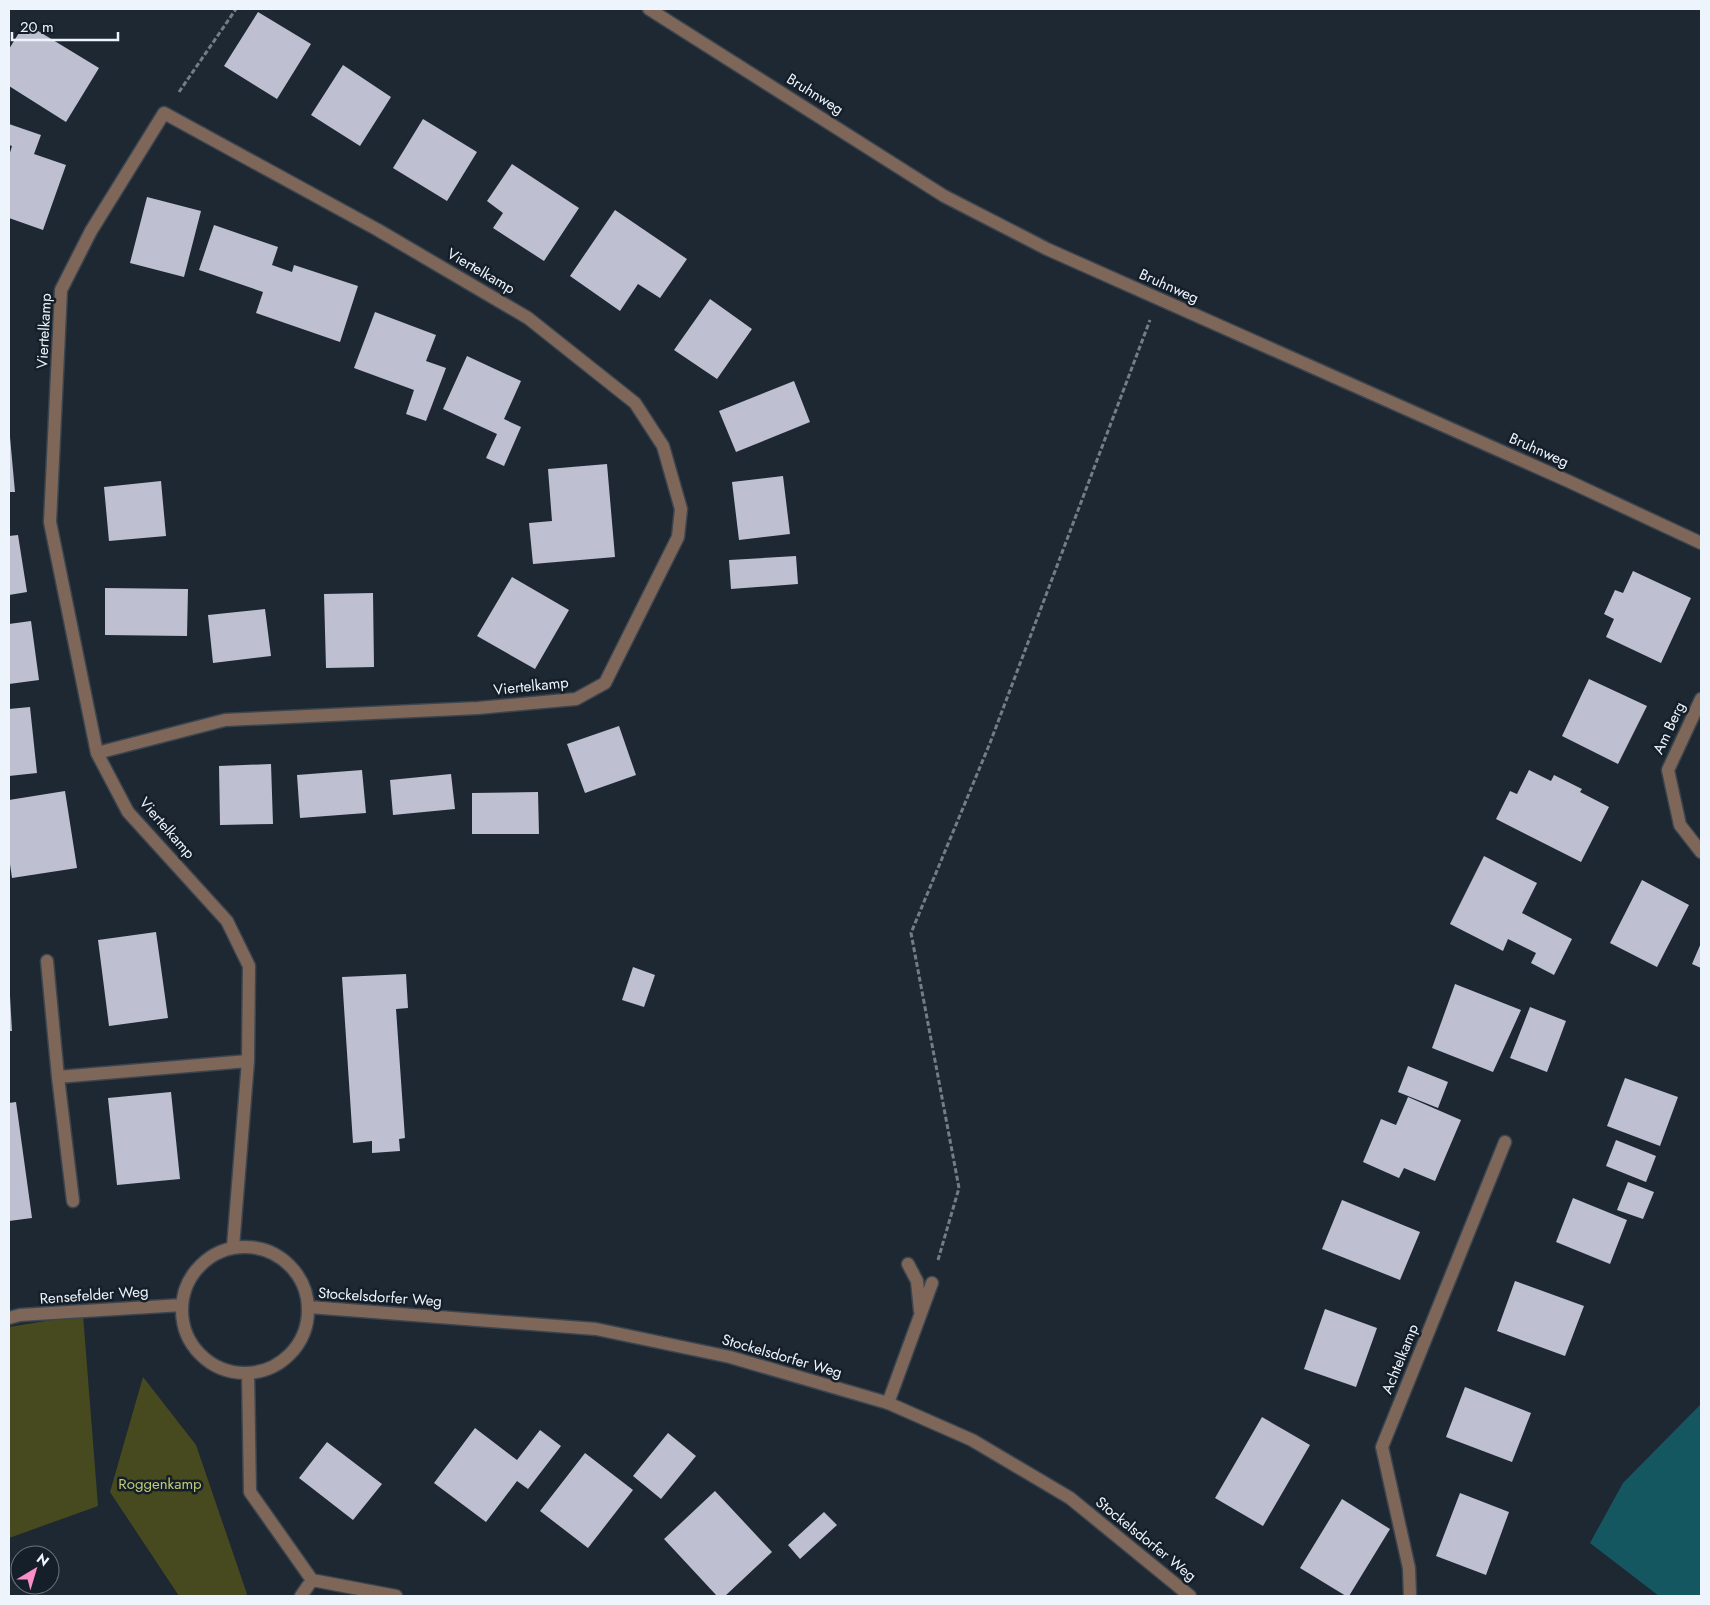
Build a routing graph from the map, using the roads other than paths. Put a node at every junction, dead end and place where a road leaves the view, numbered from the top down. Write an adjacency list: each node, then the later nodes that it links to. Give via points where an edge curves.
1 (649, 9): 2 (street, Bruhnweg, via 944,196 1047,249)
2 (1701, 543)
3 (1701, 699): 5 (street, Am Berg, via 1668,770 1680,825)
4 (97, 753): 4 (street, Viertelkamp, via 50,522 60,290 91,232 164,113 378,230 528,318 583,360 635,403 662,446 681,509 678,537 605,683 576,699 478,708 225,720); 7 (street, Viertelkamp, via 128,812 227,921 249,966)
5 (1701, 852)
6 (47, 961): 8 (street)
7 (248, 1061): 8 (street); 11 (street, Viertelkamp)
8 (58, 1077): 10 (street)
9 (1505, 1142): 24 (street, Achtelkamp, via 1382,1447 1409,1568)
10 (73, 1201)
11 (233, 1247): 14 (street, Stockelsdorfer Weg, via 208,1258 190,1279); 15 (street, Stockelsdorfer Weg, via 255,1247 275,1254 293,1267 304,1286)
12 (908, 1264): 16 (street, via 917,1282)
13 (932, 1283): 16 (street)
14 (182, 1305): 17 (street, Rensefelder Weg); 18 (street, Stockelsdorfer Weg, via 184,1326 194,1346 208,1361 227,1370)
15 (308, 1308): 18 (street, Stockelsdorfer Weg, via 307,1327 298,1345 285,1359 268,1369); 19 (street, Stockelsdorfer Weg, via 596,1329 730,1356)
16 (920, 1314): 19 (street)
17 (9, 1318)
18 (248, 1373): 20 (street, via 250,1492)
19 (888, 1403): 23 (street, Stockelsdorfer Weg, via 972,1440 1070,1498)
20 (312, 1580): 21 (street); 22 (street)
21 (301, 1596)
22 (396, 1596)
23 (1190, 1596)
24 (1410, 1596)

